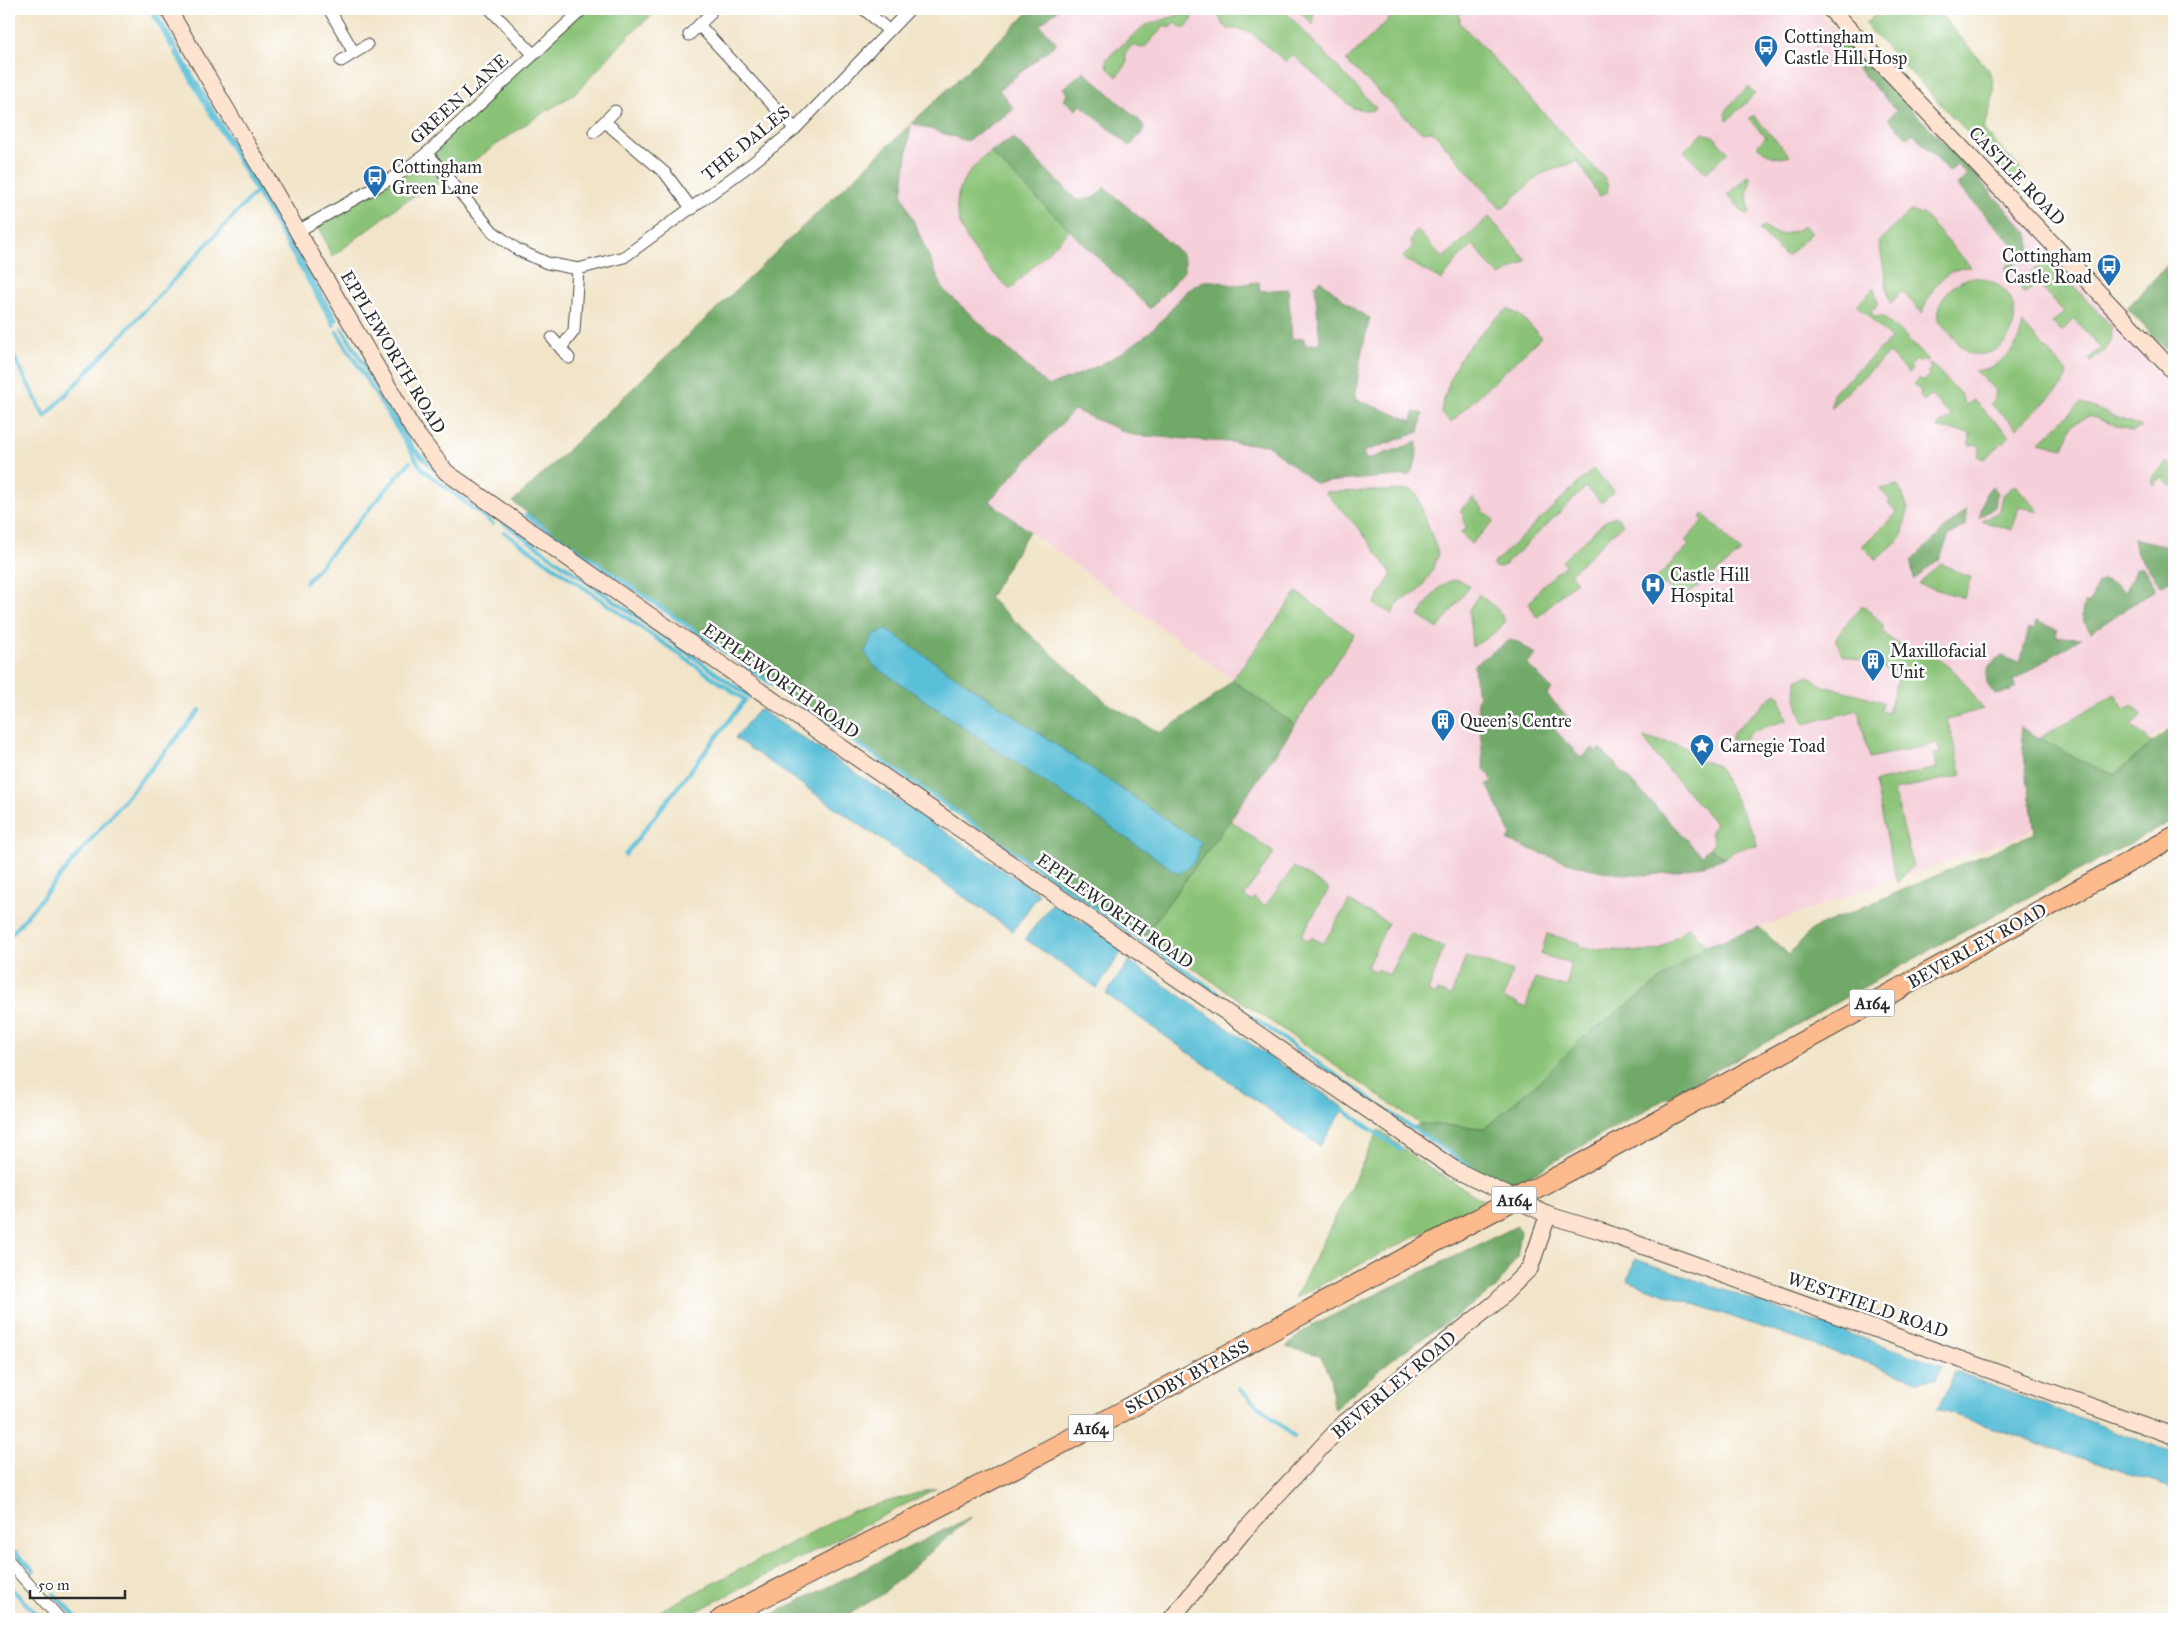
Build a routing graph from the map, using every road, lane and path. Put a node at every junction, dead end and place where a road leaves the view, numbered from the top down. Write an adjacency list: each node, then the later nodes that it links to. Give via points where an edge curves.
1 (168, 9): 22 (street, EPPLEWORTH ROAD)
2 (329, 9): 13 (street)
3 (490, 9): 14 (street)
4 (582, 9): 14 (street, GREEN LANE)
5 (864, 9): 10 (street)
6 (910, 9): 10 (street, THE DALES)
7 (1830, 9): 27 (street, CASTLE ROAD)
8 (710, 14): 9 (street)
9 (699, 25): 11 (street); 18 (street)
10 (889, 31): 18 (street, THE DALES)
11 (689, 35)
12 (367, 45): 13 (street)
13 (353, 52): 15 (street)
14 (533, 54): 20 (street, GREEN LANE)
15 (341, 60)
16 (615, 111): 17 (street)
17 (605, 122): 19 (street); 21 (street, via 665,173)
18 (795, 129): 21 (street, THE DALES)
19 (594, 132)
20 (428, 153): 22 (street, GREEN LANE, via 400,174); 23 (street, THE DALES, via 493,232 518,250 548,263)
21 (692, 209): 23 (street, THE DALES, via 624,257)
22 (298, 231): 30 (street, EPPLEWORTH ROAD, via 414,431 446,472 1454,1169)
23 (578, 269): 25 (street, via 574,331)
24 (552, 338): 25 (street)
25 (561, 348): 26 (street)
26 (569, 358)
27 (2174, 372)
28 (2174, 837): 29 (highway, BEVERLEY ROAD / A164)
29 (1570, 1170): 34 (highway, SKIDBY BYPASS / A164, bridge, via 1116,1415)
30 (1548, 1215): 31 (street, WESTFIELD ROAD, via 1601,1231); 35 (street, BEVERLEY ROAD, via 1530,1268 1495,1302 1344,1422 1243,1532)
31 (2174, 1436)
32 (9, 1562): 33 (street)
33 (60, 1619)
34 (721, 1619)
35 (1171, 1619)

